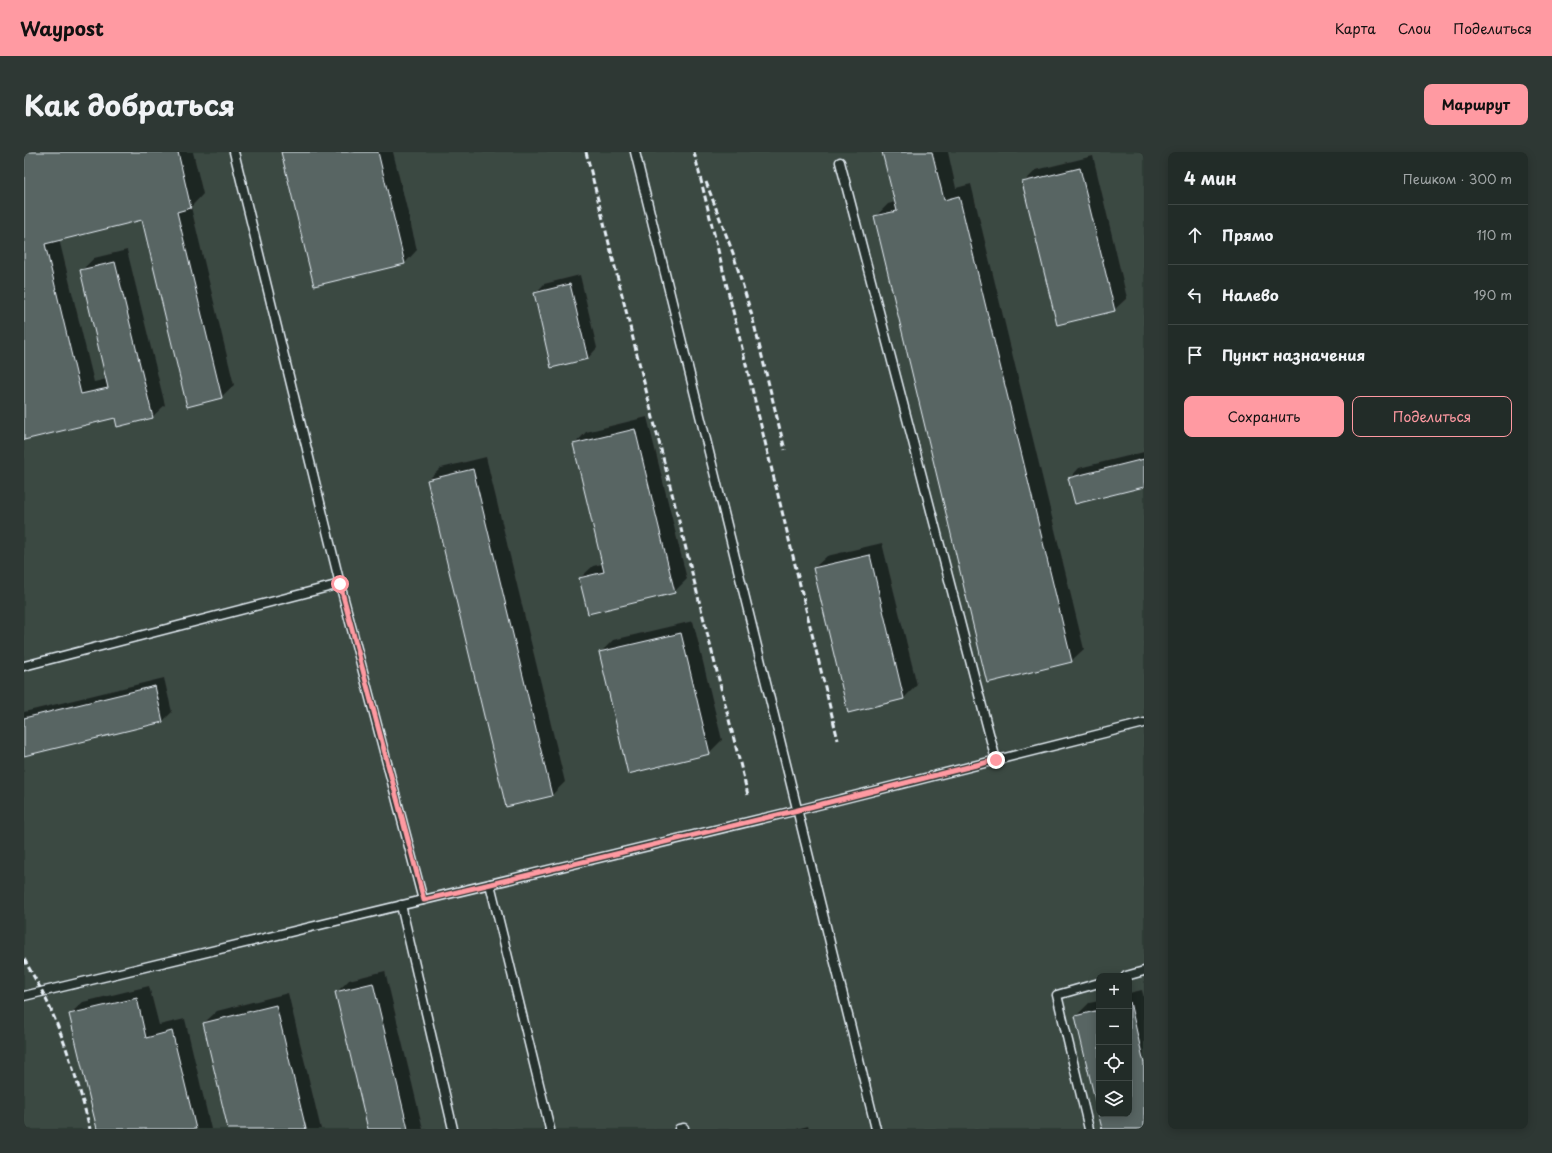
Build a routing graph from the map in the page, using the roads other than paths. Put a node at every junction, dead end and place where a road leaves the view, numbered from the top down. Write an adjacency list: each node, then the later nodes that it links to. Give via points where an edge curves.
1 (234, 152): 4 (lane)
2 (635, 152): 8 (lane)
3 (840, 162): 7 (lane)
4 (340, 584): 5 (lane); 10 (lane)
5 (24, 666)
6 (1144, 722): 7 (lane)
7 (996, 760): 8 (lane)
8 (798, 810): 9 (lane); 18 (lane)
9 (490, 884): 10 (lane); 17 (lane)
10 (424, 900): 11 (lane)
11 (401, 905): 15 (lane); 16 (lane)
12 (1144, 971): 13 (lane)
13 (1132, 974)
14 (1096, 984): 19 (lane, via 1057,995)
15 (24, 996)
16 (453, 1129)
17 (550, 1129)
18 (876, 1129)
19 (1088, 1129)

